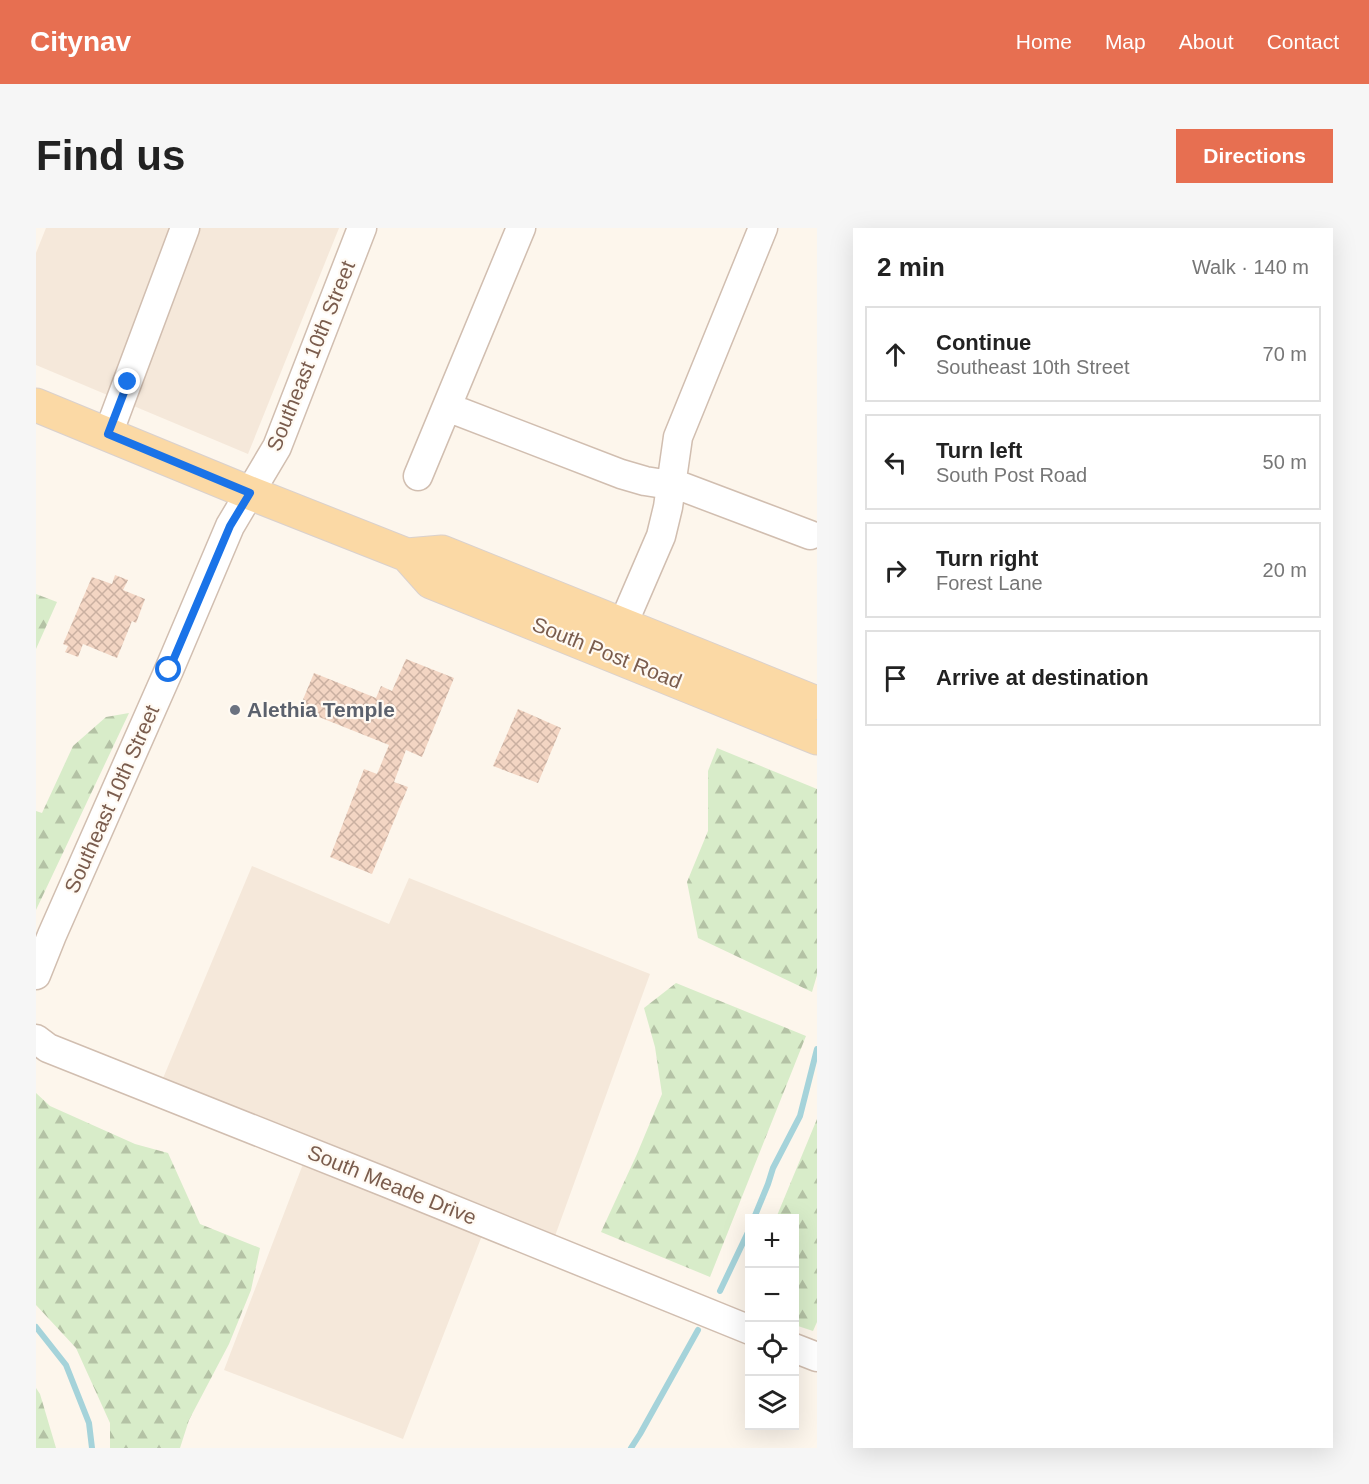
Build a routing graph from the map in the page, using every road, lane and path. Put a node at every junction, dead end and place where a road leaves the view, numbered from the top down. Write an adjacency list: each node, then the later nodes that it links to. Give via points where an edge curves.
1 (185, 228): 7 (street)
2 (362, 228): 10 (street, Southeast 10th Street, via 277,447)
3 (521, 228): 6 (street)
4 (763, 228): 9 (street, via 678,437)
5 (36, 405): 7 (main road, South Post Road)
6 (447, 407): 8 (street); 9 (street, via 621,474)
7 (108, 434): 10 (main road, South Post Road)
8 (418, 476)
9 (671, 485): 11 (street, via 703,493); 13 (street, via 661,536)
10 (250, 493): 12 (main road, South Post Road); 16 (street, Southeast 10th Street, via 230,526)
11 (810, 535)
12 (407, 555): 13 (main road, South Post Road, via 442,552); 15 (main road, South Post Road, via 431,582)
13 (622, 624): 14 (main road, South Post Road)
14 (817, 703)
15 (817, 738)
16 (36, 975)
17 (36, 1039): 18 (street, South Meade Drive, via 48,1048)
18 (745, 1328)
19 (799, 1350): 20 (street)
20 (817, 1357)

